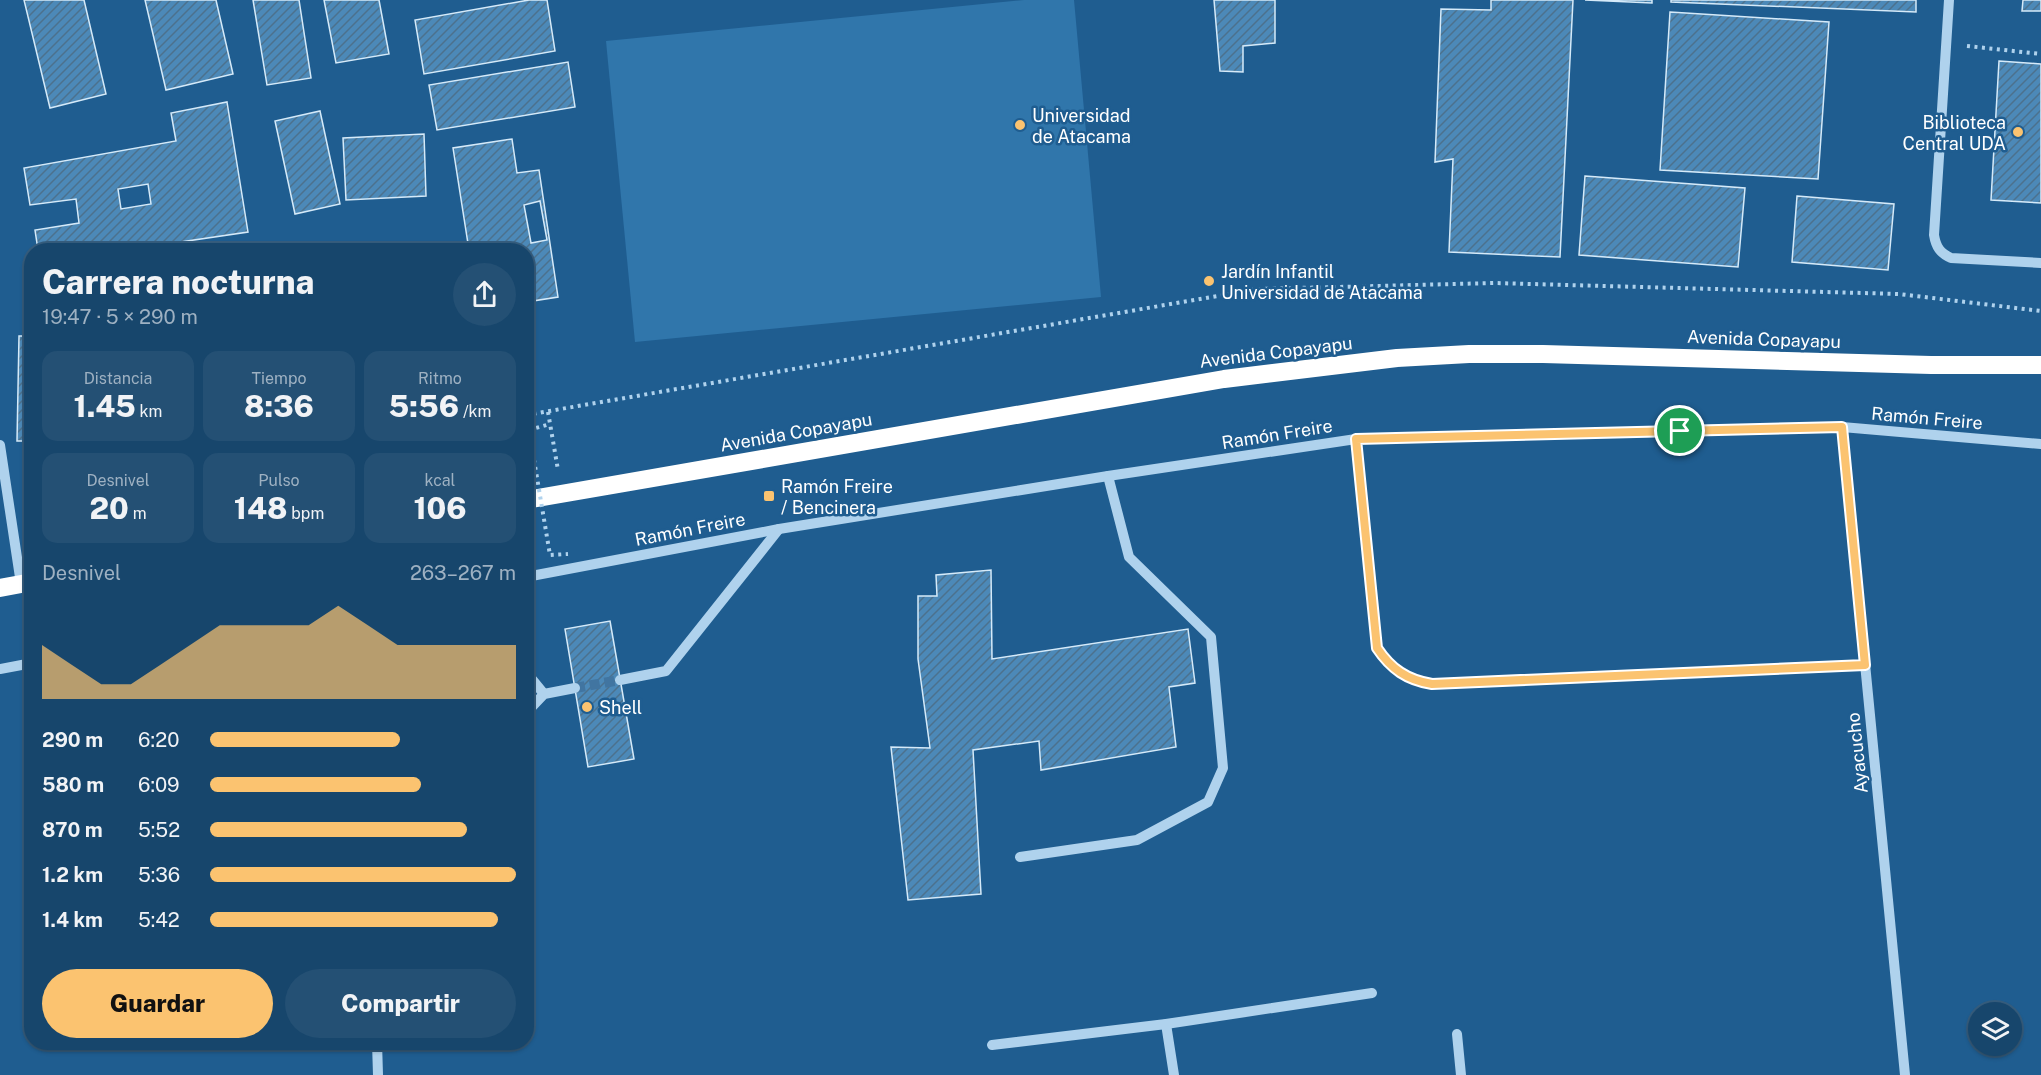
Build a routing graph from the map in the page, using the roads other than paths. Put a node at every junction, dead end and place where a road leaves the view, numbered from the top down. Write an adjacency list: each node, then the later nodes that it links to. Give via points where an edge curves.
1 (1949, 0): 2 (street, via 1936,246 1950,258)
2 (2041, 263)
3 (2041, 365): 9 (highway, Avenida Copayapu, via 1543,354 1396,358 1224,379)
4 (1842, 427): 5 (street, Ramón Freire); 6 (street, Ramón Freire); 16 (street, Ayacucho)
5 (1356, 439): 8 (street, Ramón Freire); 16 (street, via 1377,648 1387,663 1415,681 1432,684)
6 (2041, 444)
7 (0, 445): 11 (street)
8 (1108, 476): 10 (street, Ramón Freire); 23 (street, via 1129,557 1211,637 1223,768 1208,802 1137,840)
9 (534, 499)
10 (779, 530): 12 (street, Ramón Freire); 18 (street, via 666,671)
11 (24, 572)
12 (534, 576)
13 (24, 583): 14 (highway)
14 (0, 588)
15 (24, 664): 17 (street)
16 (1865, 665): 32 (street, Ayacucho)
17 (0, 669)
18 (620, 680)
19 (534, 682): 21 (street)
20 (575, 688): 21 (street)
21 (544, 694): 22 (street)
22 (534, 705)
23 (1020, 857)
24 (1372, 993): 25 (street)
25 (1166, 1024): 27 (street); 30 (street)
26 (1457, 1034): 31 (street)
27 (992, 1045)
28 (377, 1050): 29 (street)
29 (378, 1075)
30 (1174, 1075)
31 (1461, 1075)
32 (1905, 1075)

